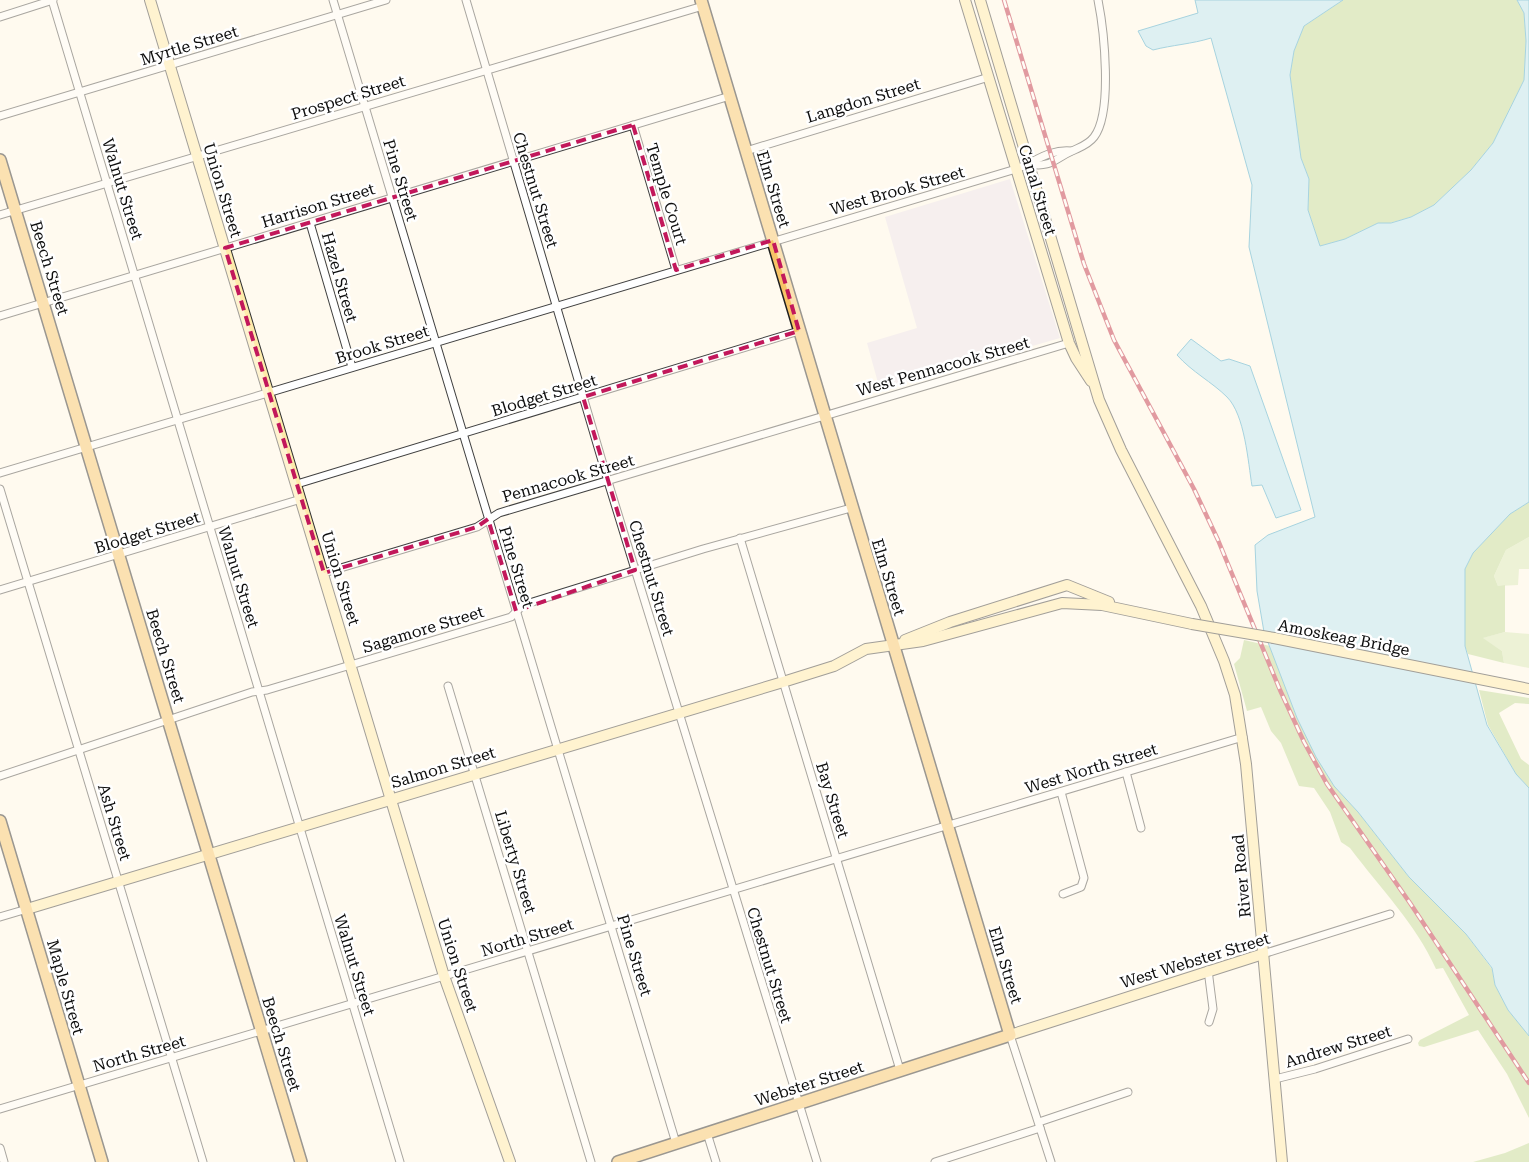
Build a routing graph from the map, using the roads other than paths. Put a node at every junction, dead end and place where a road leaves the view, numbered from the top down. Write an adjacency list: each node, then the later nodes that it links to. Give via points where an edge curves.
1 (52, 0): 11 (street); 15 (street, Walnut Street)
2 (150, 0): 12 (street, Union Street)
3 (333, 0): 10 (street, Pine Street)
4 (386, 0): 10 (street, Myrtle Street)
5 (466, 0): 13 (street, Chestnut Street)
6 (965, 0): 14 (street, Canal Street)
7 (980, 0): 24 (street, Canal Street)
8 (1098, 0): 24 (street, West Brook Street, via 1106,52 1098,130 1090,142 1070,151 1059,150 1038,157)
9 (702, 3): 13 (street, Prospect Street); 16 (main road, Elm Street)
10 (337, 15): 12 (street, Myrtle Street); 17 (street, Pine Street)
11 (0, 17)
12 (170, 65): 15 (street, Myrtle Street); 21 (street, Union Street)
13 (486, 70): 17 (street, Prospect Street); 23 (street, Chestnut Street)
14 (989, 77): 20 (street, Langdon Street); 25 (street, Canal Street)
15 (80, 93): 18 (street, Myrtle Street); 26 (street, Walnut Street)
16 (730, 96): 19 (street, Harrison Street); 20 (main road, Elm Street)
17 (365, 107): 21 (street, Prospect Street); 27 (street, Pine Street)
18 (0, 116)
19 (633, 125): 23 (street, Harrison Street); 33 (street, Temple Court)
20 (746, 151): 31 (main road, Elm Street)
21 (197, 156): 26 (street, Prospect Street); 32 (street, Union Street)
22 (0, 160): 28 (main road, Beech Street)
23 (513, 162): 27 (street, Harrison Street); 36 (street, Chestnut Street)
24 (1029, 164): 25 (street, West Brook Street); 42 (street, Canal Street)
25 (1016, 169): 31 (street, West Brook Street); 40 (street, Canal Street)
26 (107, 183): 28 (street, Prospect Street); 34 (street, Walnut Street)
27 (392, 197): 30 (street, Harrison Street); 39 (street, Pine Street)
28 (15, 210): 29 (street, Prospect Street); 35 (main road, Beech Street)
29 (0, 215)
30 (310, 223): 32 (street, Harrison Street); 41 (street, Hazel Street)
31 (772, 240): 33 (street, Brook Street); 38 (main road, Elm Street)
32 (225, 248): 34 (street, Harrison Street); 43 (street, Union Street)
33 (676, 270): 36 (street, Brook Street)
34 (135, 275): 35 (street, Harrison Street); 46 (street, Walnut Street)
35 (43, 303): 37 (street, Harrison Street); 48 (main road, Beech Street)
36 (556, 306): 39 (street, Brook Street); 44 (street, Chestnut Street)
37 (0, 316)
38 (799, 331): 44 (street, Blodget Street); 45 (main road, Elm Street)
39 (435, 342): 41 (street, Brook Street); 47 (street, Pine Street)
40 (1069, 343): 42 (street, Canal Street); 45 (street, West Pennacook Street)
41 (352, 367): 43 (street, Brook Street)
42 (1094, 384): 63 (street, Canal Street, via 1121,450)
43 (268, 392): 46 (street, Brook Street); 51 (street, Union Street)
44 (583, 398): 47 (street, Blodget Street); 50 (street, Chestnut Street)
45 (824, 416): 50 (street, Pennacook Street); 54 (main road, Elm Street)
46 (178, 420): 48 (street, Brook Street); 56 (street, Walnut Street)
47 (463, 434): 51 (street, Blodget Street); 55 (street, Pine Street)
48 (86, 448): 49 (street, Brook Street); 58 (main road, Beech Street)
49 (0, 473)
50 (608, 480): 55 (street, Pennacook Street, via 499,512); 59 (street, Chestnut Street)
51 (297, 484): 53 (street, Union Street)
52 (0, 489): 61 (street, Ash Street)
53 (301, 499): 56 (street, Blodget Street); 60 (street, Union Street)
54 (851, 508): 57 (street, Sagamore Street); 66 (main road, Elm Street)
55 (488, 519): 60 (street, Pennacook Street, via 477,527); 64 (street, Pine Street)
56 (210, 527): 58 (street, Blodget Street); 71 (street, Walnut Street)
57 (740, 538): 59 (street, Sagamore Street); 68 (street, Bay Street)
58 (119, 554): 61 (street, Blodget Street); 73 (main road, Beech Street)
59 (635, 570): 64 (street, Sagamore Street, via 523,605); 72 (street, Chestnut Street)
60 (324, 573): 67 (street, Union Street)
61 (28, 582): 62 (street, Blodget Street); 76 (street, Ash Street)
62 (0, 590)
63 (1195, 594): 74 (street, River Road, via 1230,678)
64 (516, 611): 67 (street, Sagamore Street, via 511,617); 75 (street, Pine Street)
65 (1131, 611): 66 (street, via 1089,603 1056,604 922,641); 66 (street, via 1067,585 950,622); 70 (street, Amoskeag Bridge, bridge)
66 (892, 645): 68 (street, Salmon Street, via 866,649 834,666); 83 (main road, Elm Street)
67 (351, 665): 71 (street, Sagamore Street); 81 (street, Union Street)
68 (783, 682): 72 (street, Salmon Street); 87 (street, Bay Street)
69 (448, 686): 78 (street, Liberty Street)
70 (1529, 689)
71 (259, 692): 73 (street, Sagamore Street); 84 (street, Walnut Street)
72 (680, 713): 75 (street, Salmon Street); 89 (street, Chestnut Street)
73 (168, 720): 76 (street, Sagamore Street); 86 (main road, Beech Street)
74 (1243, 737): 77 (street, West North Street); 96 (street, River Road)
75 (557, 749): 78 (street, Salmon Street); 94 (street, Pine Street)
76 (78, 750): 79 (street, Sagamore Street); 88 (street, Ash Street)
77 (1126, 772): 80 (street, West North Street); 85 (street)
78 (474, 773): 81 (street, Salmon Street); 95 (street, Liberty Street)
79 (0, 776)
80 (1061, 792): 83 (street, West North Street); 90 (street, via 1084,878 1081,887)
81 (391, 799): 84 (street, Salmon Street); 98 (street, Union Street)
82 (0, 820): 91 (main road, Maple Street)
83 (946, 826): 87 (street, North Street); 102 (main road, Elm Street)
84 (300, 827): 86 (street, Salmon Street); 99 (street, Walnut Street)
85 (1142, 828)
86 (208, 854): 88 (street, Salmon Street); 101 (main road, Beech Street)
87 (836, 859): 89 (street, North Street); 105 (street, Bay Street)
88 (118, 881): 91 (street, Salmon Street); 104 (street, Ash Street)
89 (732, 890): 94 (street, North Street); 109 (street, Chestnut Street)
90 (1063, 894)
91 (26, 909): 93 (street, Salmon Street); 107 (main road, Maple Street)
92 (1390, 914): 96 (street, West Webster Street)
93 (0, 917)
94 (611, 926): 95 (street, North Street); 113 (street, Pine Street)
95 (528, 951): 98 (street, North Street); 121 (street, Liberty Street)
96 (1263, 954): 97 (street, West Webster Street); 106 (street, River Road)
97 (1208, 970): 100 (street, via 1213,1009); 102 (street, West Webster Street)
98 (444, 976): 99 (street, North Street); 120 (street, Union Street)
99 (352, 1004): 101 (street, North Street); 119 (street, Walnut Street)
100 (1209, 1022)
101 (261, 1031): 104 (street, North Street); 118 (main road, Beech Street)
102 (1010, 1035): 105 (main road, Webster Street); 111 (street, Elm Street)
103 (1408, 1039): 106 (street, Andrew Street, via 1315,1070)
104 (172, 1058): 107 (street, North Street); 117 (street, Ash Street)
105 (900, 1070): 109 (main road, Webster Street)
106 (1275, 1079): 127 (street, River Road)
107 (78, 1085): 110 (street, North Street); 116 (main road, Maple Street)
108 (1128, 1092): 111 (street)
109 (798, 1104): 112 (main road, Webster Street); 124 (street, Chestnut Street)
110 (0, 1109)
111 (1039, 1125): 125 (street); 126 (street, Elm Street)
112 (706, 1133): 113 (main road, Webster Street); 123 (street)
113 (676, 1143): 122 (main road, Webster Street)
114 (0, 1148): 115 (street)
115 (4, 1162)
116 (102, 1162)
117 (203, 1162)
118 (301, 1162)
119 (400, 1162)
120 (510, 1162)
121 (591, 1162)
122 (618, 1162)
123 (716, 1162)
124 (816, 1162)
125 (935, 1162)
126 (1051, 1162)
127 (1282, 1162)

